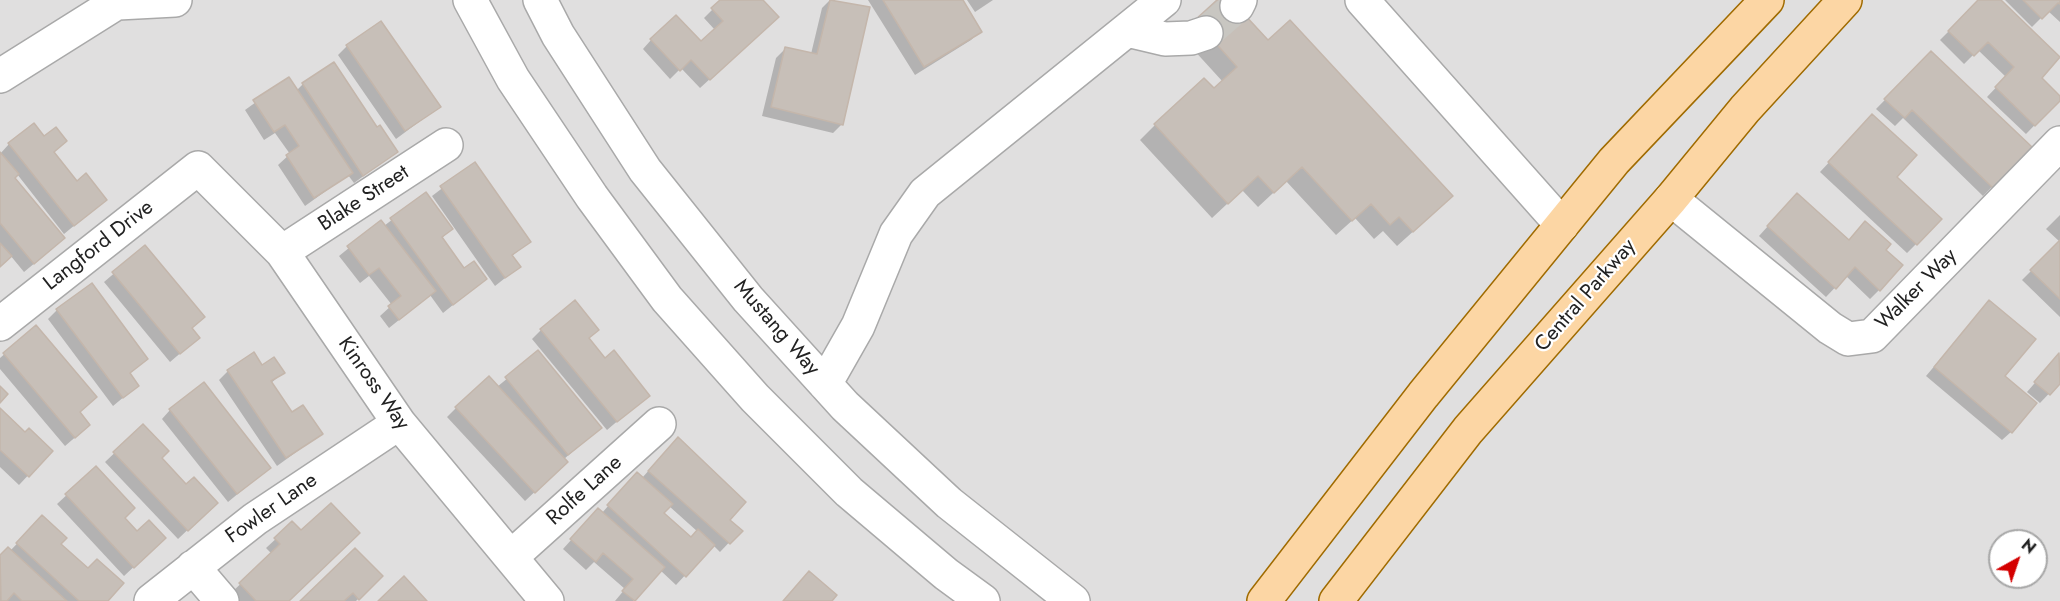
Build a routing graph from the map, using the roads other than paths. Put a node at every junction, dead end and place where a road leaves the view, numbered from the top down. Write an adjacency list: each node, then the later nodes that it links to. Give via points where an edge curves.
1 (175, 0): 8 (street)
2 (471, 0): 27 (street, via 513,79 667,299 755,398 849,492)
3 (540, 0): 19 (street, Mustang Way, via 558,35 645,170 748,299)
4 (1164, 0): 9 (street)
5 (1362, 0): 16 (street)
6 (1767, 0): 16 (main road, via 1614,161)
7 (1845, 0): 15 (main road, Central Parkway, via 1745,109)
8 (120, 2): 11 (street)
9 (1127, 30): 10 (street, via 1165,39); 19 (street, via 926,193 896,234 858,326)
10 (1206, 33)
11 (0, 76)
12 (2060, 142): 15 (street, Walker Way, via 1872,336 1848,339 1830,328)
13 (446, 145): 17 (street, Blake Street)
14 (198, 168): 17 (street, Kinross Way); 18 (street, Langford Drive)
15 (1671, 199): 30 (main road, Central Parkway, via 1468,430)
16 (1562, 225): 29 (main road, via 1423,395)
17 (282, 252): 20 (street, Kinross Way)
18 (0, 324)
19 (825, 384): 28 (street, Mustang Way, via 949,503)
20 (399, 423): 22 (street, Kinross Way); 23 (street, Fowler Lane, via 255,519)
21 (659, 424): 22 (street, Rolfe Lane)
22 (511, 557): 26 (street, Kinross Way)
23 (193, 567): 24 (street, Fowler Lane); 25 (street)
24 (151, 601)
25 (222, 601)
26 (547, 601)
27 (983, 601)
28 (1073, 601)
29 (1264, 601)
30 (1335, 601)

